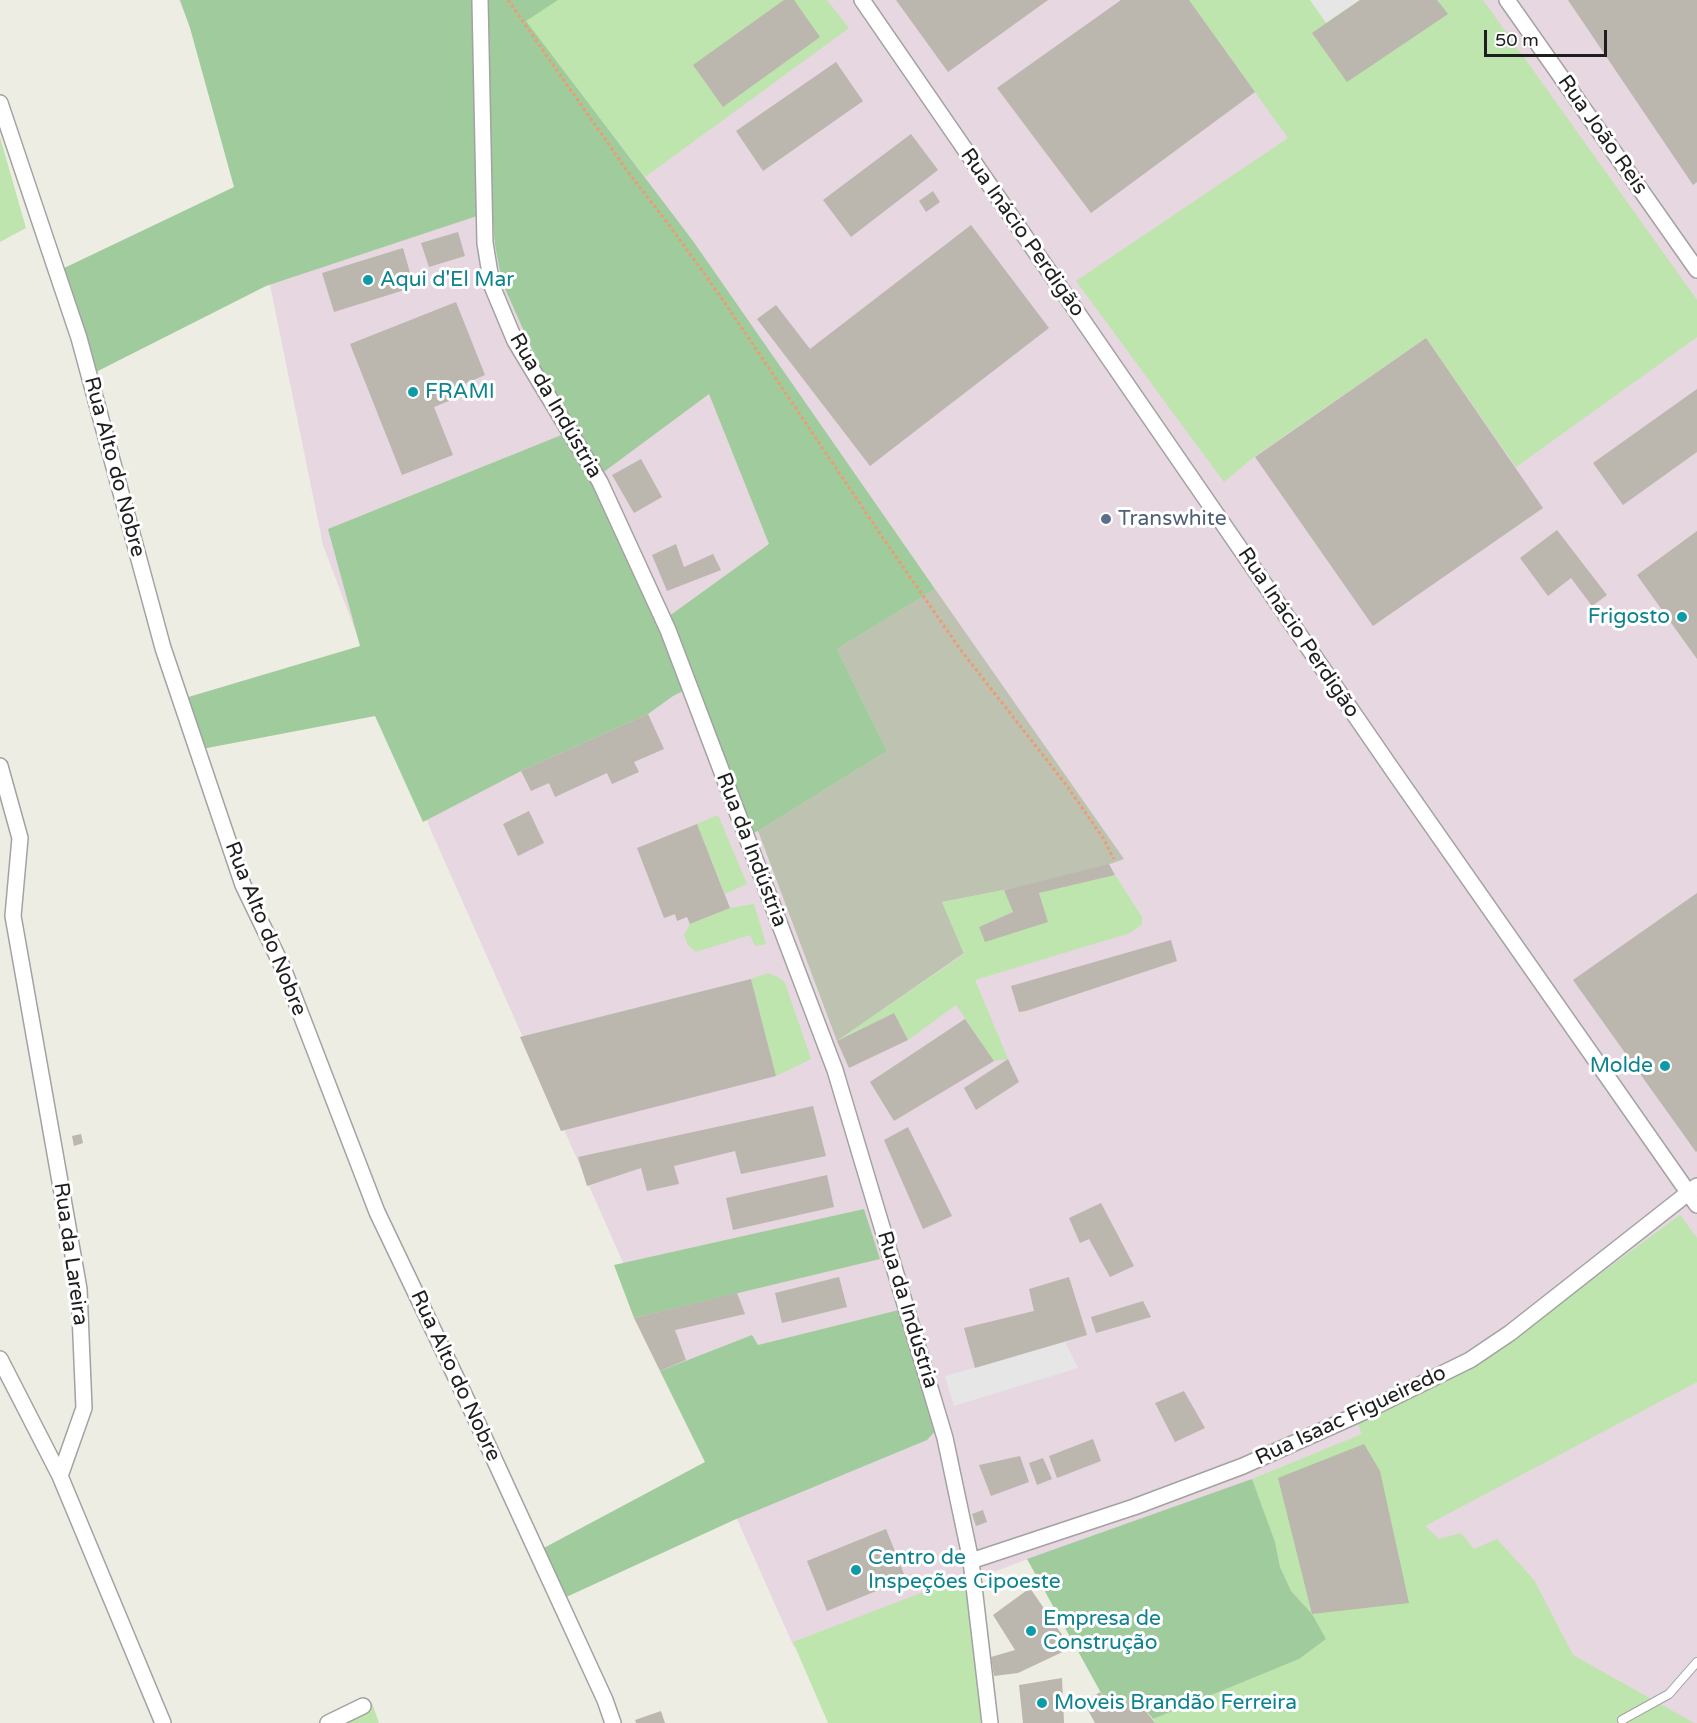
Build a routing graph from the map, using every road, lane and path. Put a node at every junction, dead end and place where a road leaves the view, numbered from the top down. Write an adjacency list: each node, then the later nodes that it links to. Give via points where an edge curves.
1 (480, 0): 12 (street, Rua da Indústria, via 485,243 492,286 515,341 600,482 668,630 835,1070 945,1438)
2 (508, 0): 8 (path, via 723,300 960,649 1067,786)
3 (862, 0): 9 (street, Rua Inácio Perdigão, via 1394,772)
4 (1507, 0): 6 (street, Rua João Reis)
5 (0, 103): 18 (street, Rua Alto do Nobre, via 79,338 163,648 243,885 283,968 377,1212)
6 (1697, 270)
7 (0, 766): 11 (street, Rua da Lareira, via 20,838 13,916 79,1289 84,1408)
8 (1114, 859)
9 (1694, 1194): 12 (street, Rua Isaac Figueiredo, via 1510,1334 1428,1382 1243,1466)
10 (0, 1359): 11 (street)
11 (60, 1476): 16 (street)
12 (971, 1561): 19 (street, Rua da Indústria)
13 (1697, 1662): 15 (lane, via 1669,1694)
14 (363, 1706): 17 (street)
15 (1622, 1720)
16 (163, 1723)
17 (328, 1723)
18 (613, 1723)
19 (990, 1723)

